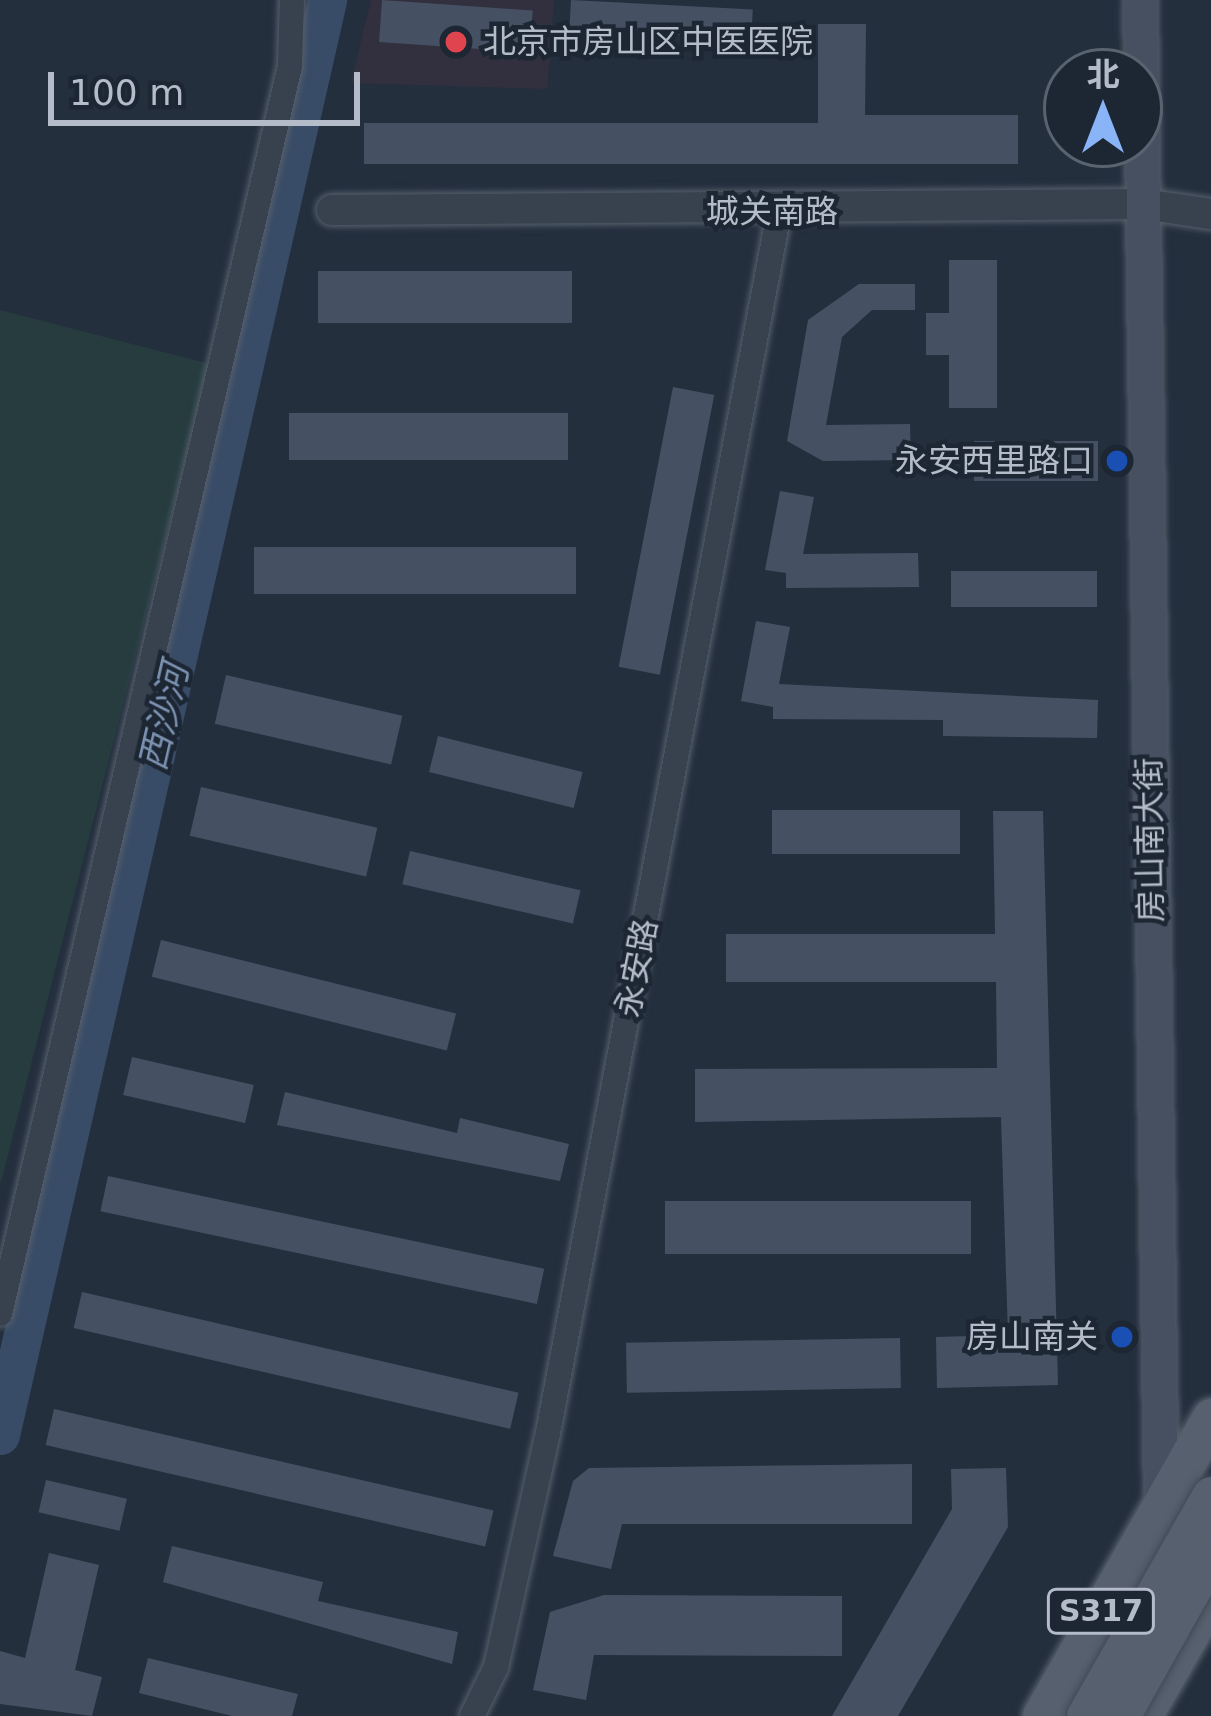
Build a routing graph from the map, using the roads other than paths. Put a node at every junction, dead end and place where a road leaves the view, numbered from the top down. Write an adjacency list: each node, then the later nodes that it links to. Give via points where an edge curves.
1 (292, 0): 7 (street, via 290,66)
2 (1140, 0): 3 (main road, 房山南大街)
3 (1142, 204): 5 (street, 城关南路); 6 (street, 城关南路); 10 (main road, 房山南大街)
4 (332, 210): 5 (street, 城关南路)
5 (779, 213): 14 (street, 永安路, via 548,1433 496,1667)
6 (1211, 214)
7 (0, 1314)
8 (1211, 1418): 10 (main road, S317)
9 (1211, 1496): 16 (main road, S317, bridge)
10 (1161, 1507): 13 (main road, 房山南大街); 15 (main road, S317)
11 (1211, 1554): 17 (main road, S317, bridge)
12 (1211, 1596): 13 (main road, S317)
13 (1163, 1698): 18 (main road, S317)
14 (472, 1716)
15 (1042, 1716)
16 (1086, 1716)
17 (1120, 1716)
18 (1142, 1716)

